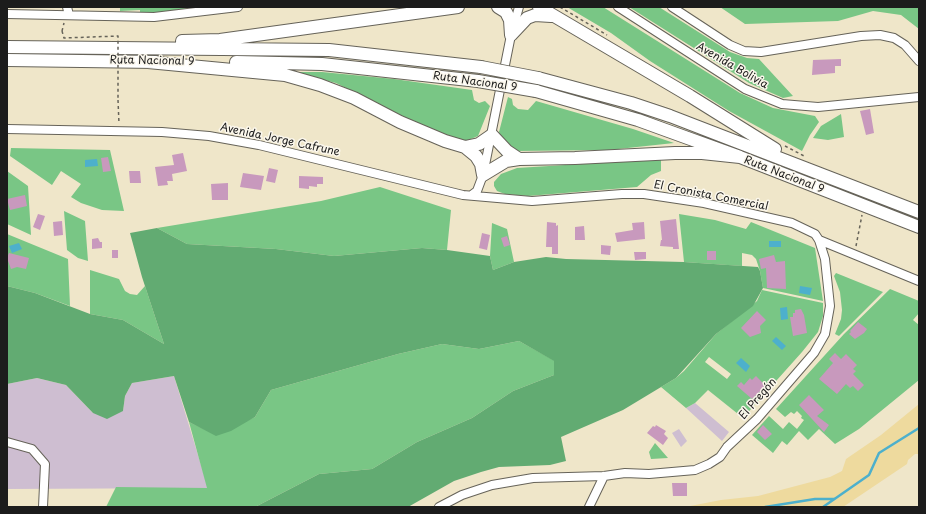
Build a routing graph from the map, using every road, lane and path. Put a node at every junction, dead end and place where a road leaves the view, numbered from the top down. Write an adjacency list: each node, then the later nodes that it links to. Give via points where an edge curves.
1 (238, 7): 8 (street, via 154,18)
2 (458, 7): 14 (highway, via 220,40 150,42)
3 (498, 7): 12 (highway, via 506,12 510,20)
4 (519, 7): 12 (street)
5 (539, 7): 10 (highway)
6 (618, 7): 18 (street, Avenida Bolivia, via 745,89 782,104 818,107)
7 (672, 7): 16 (street, via 730,45 752,53 880,34 906,44)
8 (68, 11): 9 (street)
9 (7, 14)
10 (556, 18): 12 (highway, via 543,15 527,18); 25 (highway)
11 (62, 31): 20 (path, bridge, via 64,38 118,36)
12 (511, 35): 21 (street)
13 (7, 47): 14 (highway, Ruta Nacional 9)
14 (109, 47): 25 (highway, Ruta Nacional 9, bridge, via 329,50 482,67 538,78 631,103)
15 (7, 60): 17 (highway, Ruta Nacional 9)
16 (919, 61)
17 (148, 62): 22 (highway, via 285,75 354,98 400,122); 23 (highway, Ruta Nacional 9, bridge, via 322,64 478,81 536,91 638,120)
18 (919, 97)
19 (7, 129): 20 (street, Avenida Jorge Cafrune)
20 (119, 132): 27 (street, Avenida Jorge Cafrune, via 208,136 259,145 440,190)
21 (492, 135): 22 (highway, via 479,144); 24 (highway, via 507,151); 26 (street)
22 (465, 147): 26 (highway, via 476,156)
23 (740, 157): 24 (highway, via 675,153); 28 (highway, Ruta Nacional 9)
24 (520, 159): 26 (highway, via 506,161)
25 (804, 166): 29 (highway, Ruta Nacional 9)
26 (483, 175): 27 (street, via 477,190)
27 (472, 194): 31 (street, El Cronista Comercial, via 532,201 622,194 666,197 792,223 815,234)
28 (862, 205): 30 (highway, Ruta Nacional 9); 32 (path)
29 (919, 212)
30 (919, 227)
31 (819, 240): 32 (street, El Cronista Comercial); 35 (street, El Pregón, via 825,258 830,306 825,334 814,353 757,419 720,457 695,470)
32 (855, 256): 33 (street, El Cronista Comercial)
33 (919, 281)
34 (7, 442): 36 (street, via 32,449 45,464)
35 (604, 476): 37 (street, El Pregón, via 533,478 492,485 462,495); 38 (street)
36 (43, 507)
37 (439, 507)
38 (589, 507)

